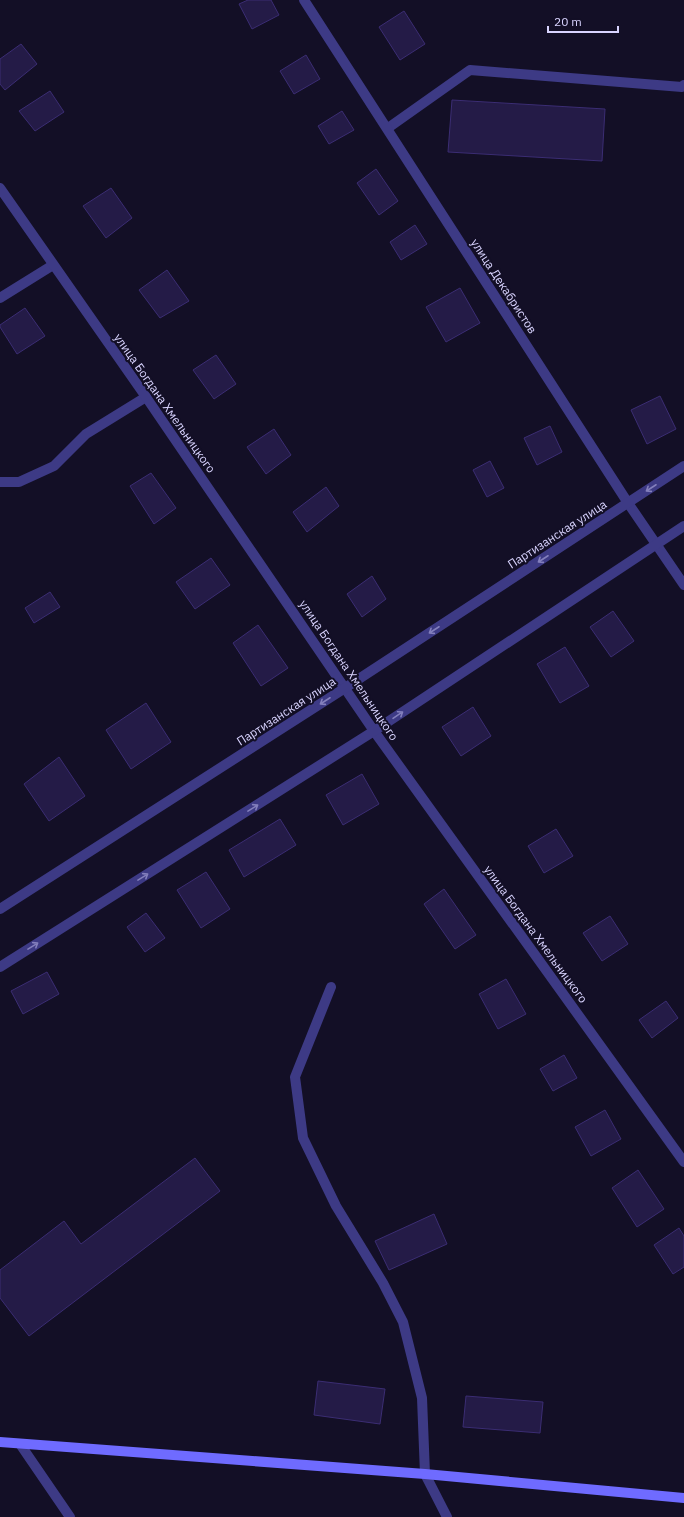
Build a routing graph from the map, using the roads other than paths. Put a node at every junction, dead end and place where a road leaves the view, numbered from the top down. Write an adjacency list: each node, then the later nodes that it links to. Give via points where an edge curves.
1 (304, 0): 3 (street, улица Декабристов)
2 (684, 85): 3 (street, via 682,87 470,70)
3 (388, 128): 10 (street, улица Декабристов)
4 (0, 188): 5 (street, улица Богдана Хмельницкого)
5 (54, 265): 6 (street); 7 (street, улица Богдана Хмельницкого)
6 (0, 298)
7 (146, 396): 9 (street, via 86,434 54,466 19,482); 14 (street, улица Богдана Хмельницкого)
8 (684, 466): 10 (street, Партизанская улица, one-way to 10)
9 (0, 482)
10 (628, 503): 12 (street, улица Декабристов); 14 (street, Партизанская улица, one-way to 14)
11 (684, 526): 12 (street)
12 (657, 543): 13 (street, улица Декабристов); 15 (street, one-way to 12)
13 (684, 585)
14 (345, 688): 15 (street, улица Богдана Хмельницкого); 16 (street, Партизанская улица, one-way to 16)
15 (374, 731): 17 (street, one-way to 15); 19 (street, улица Богдана Хмельницкого)
16 (0, 908)
17 (0, 967)
18 (332, 987): 22 (street, via 295,1077 304,1138 336,1206 383,1283 403,1322 422,1398)
19 (684, 1162)
20 (0, 1442): 21 (main road)
21 (20, 1444): 22 (main road); 24 (street)
22 (425, 1474): 23 (main road); 25 (street)
23 (684, 1498)
24 (70, 1517)
25 (447, 1517)

